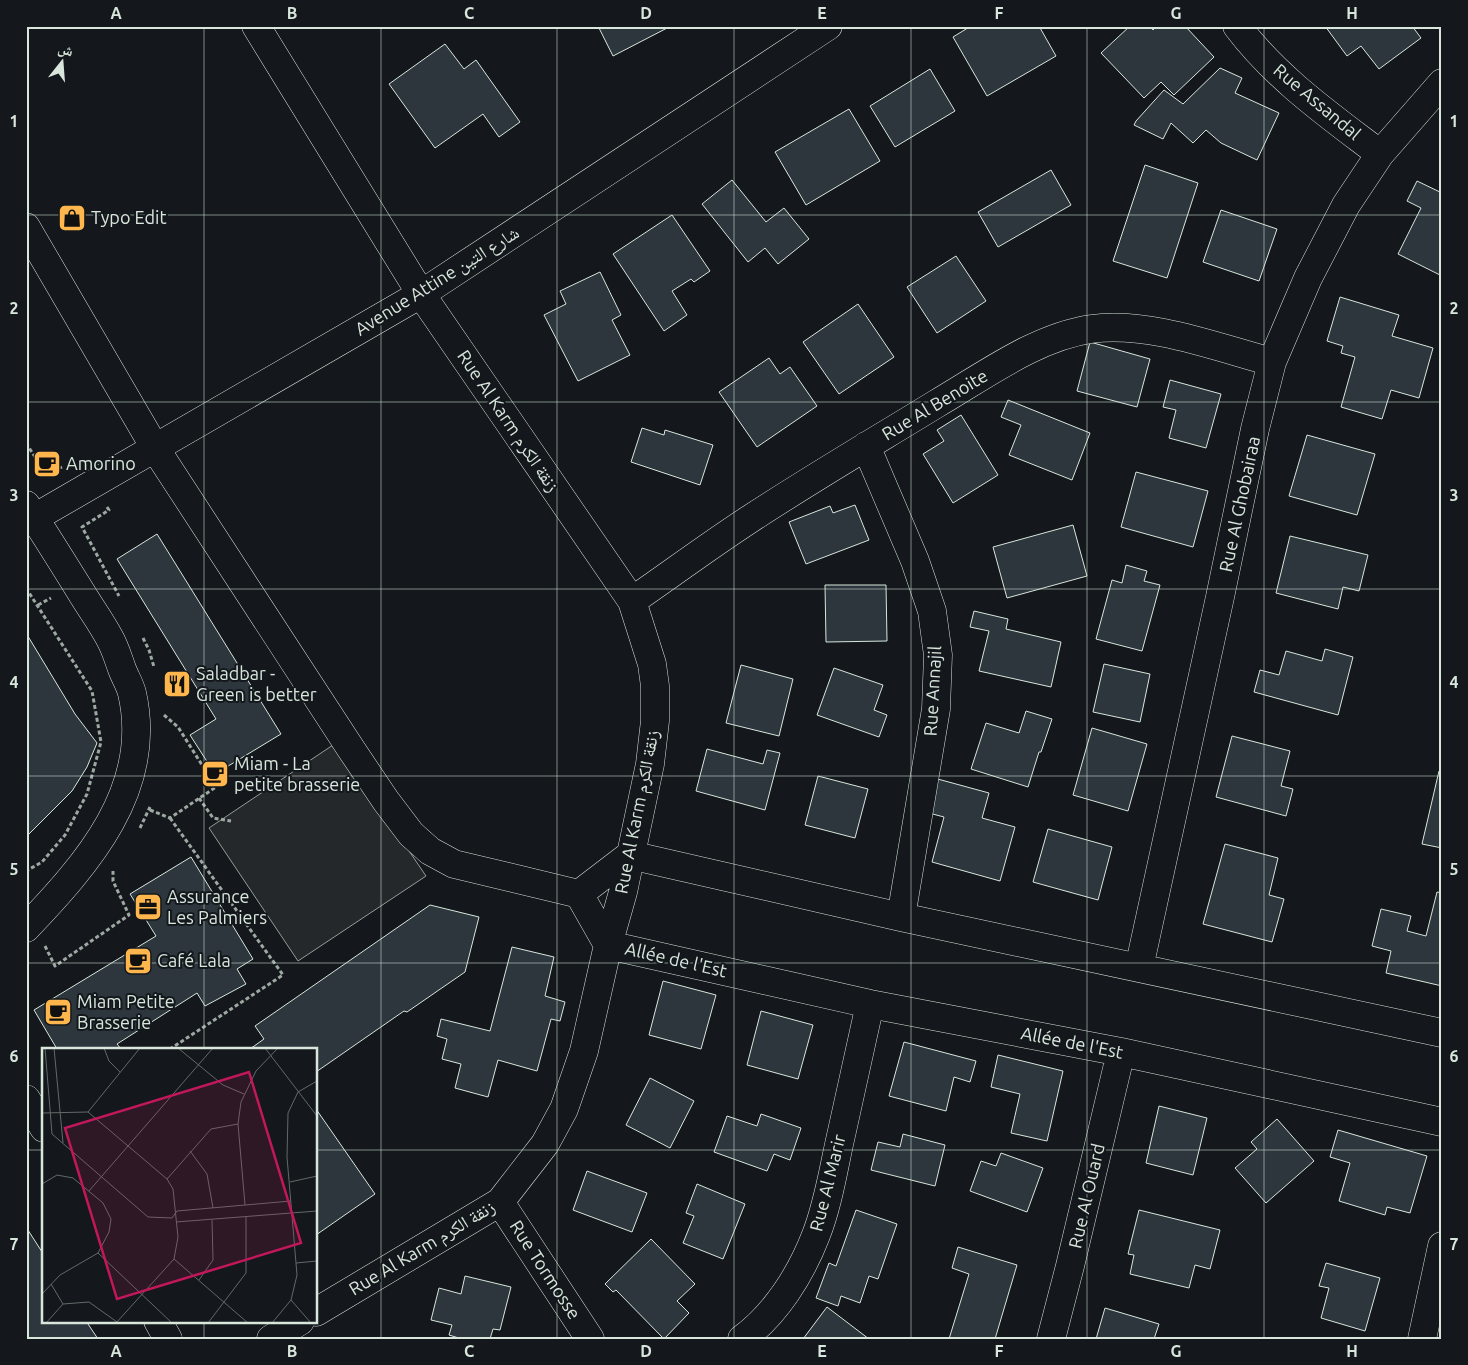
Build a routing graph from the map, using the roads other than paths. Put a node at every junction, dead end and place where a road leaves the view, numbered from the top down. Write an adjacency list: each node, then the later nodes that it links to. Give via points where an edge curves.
1 (256, 26): 7 (street, Rue Al Karm زنقة الكرم)
2 (828, 26): 7 (street, Avenue Attine شارع التين)
3 (1237, 26): 5 (street, Rue Assandal, via 1296,90)
4 (1442, 83): 5 (street, Rue Al Ghobairaa)
5 (1380, 154): 8 (street, Rue Al Ghobairaa, via 1346,205 1308,278)
6 (26, 227): 10 (street)
7 (422, 294): 10 (street, Avenue Attine شارع التين); 12 (street, Rue Al Karm زنقة الكرم)
8 (1272, 362): 9 (street, Rue Al Benoite, via 1165,333 1122,327 1091,329 1030,348); 18 (street, Rue Al Ghobairaa)
9 (866, 446): 12 (street, Rue Al Benoite, via 749,520); 15 (street, Rue Annajil, via 915,561 932,611 938,655 936,709)
10 (156, 448): 11 (street, Avenue Attine شارع التين); 14 (street, via 351,749 411,834 430,851 454,864)
11 (30, 512): 16 (street, via 110,637 132,692 136,737 132,769 108,829 88,859)
12 (632, 601): 13 (street, Rue Al Karm زنقة الكرم, via 652,664 655,721 650,764)
13 (630, 855): 14 (street); 15 (street); 17 (street, Rue Al Karm زنقة الكرم)
14 (579, 894): 17 (street, Allée de l'Est)
15 (901, 917): 18 (street)
16 (26, 928)
17 (608, 945): 19 (street, Allée de l'Est); 25 (street, Rue Al Karm زنقة الكرم, via 584,1051 564,1108 545,1144)
18 (1139, 968): 20 (street)
19 (870, 1004): 21 (street, Allée de l'Est); 33 (street, Rue Al Marir, via 816,1235 784,1297)
20 (1442, 1033)
21 (1121, 1052): 23 (street, Allée de l'Est); 34 (street, Rue Al Ouard)
22 (26, 1099): 24 (street)
23 (1442, 1122)
24 (42, 1125)
25 (500, 1202): 27 (street, Rue Al Karm زنقة الكرم); 32 (street, Rue Tormosse)
26 (1442, 1246): 35 (street)
27 (318, 1311)
28 (159, 1322): 30 (street)
29 (298, 1322): 31 (street)
30 (168, 1339)
31 (271, 1339)
32 (590, 1339)
33 (742, 1339)
34 (1051, 1339)
35 (1422, 1339)

